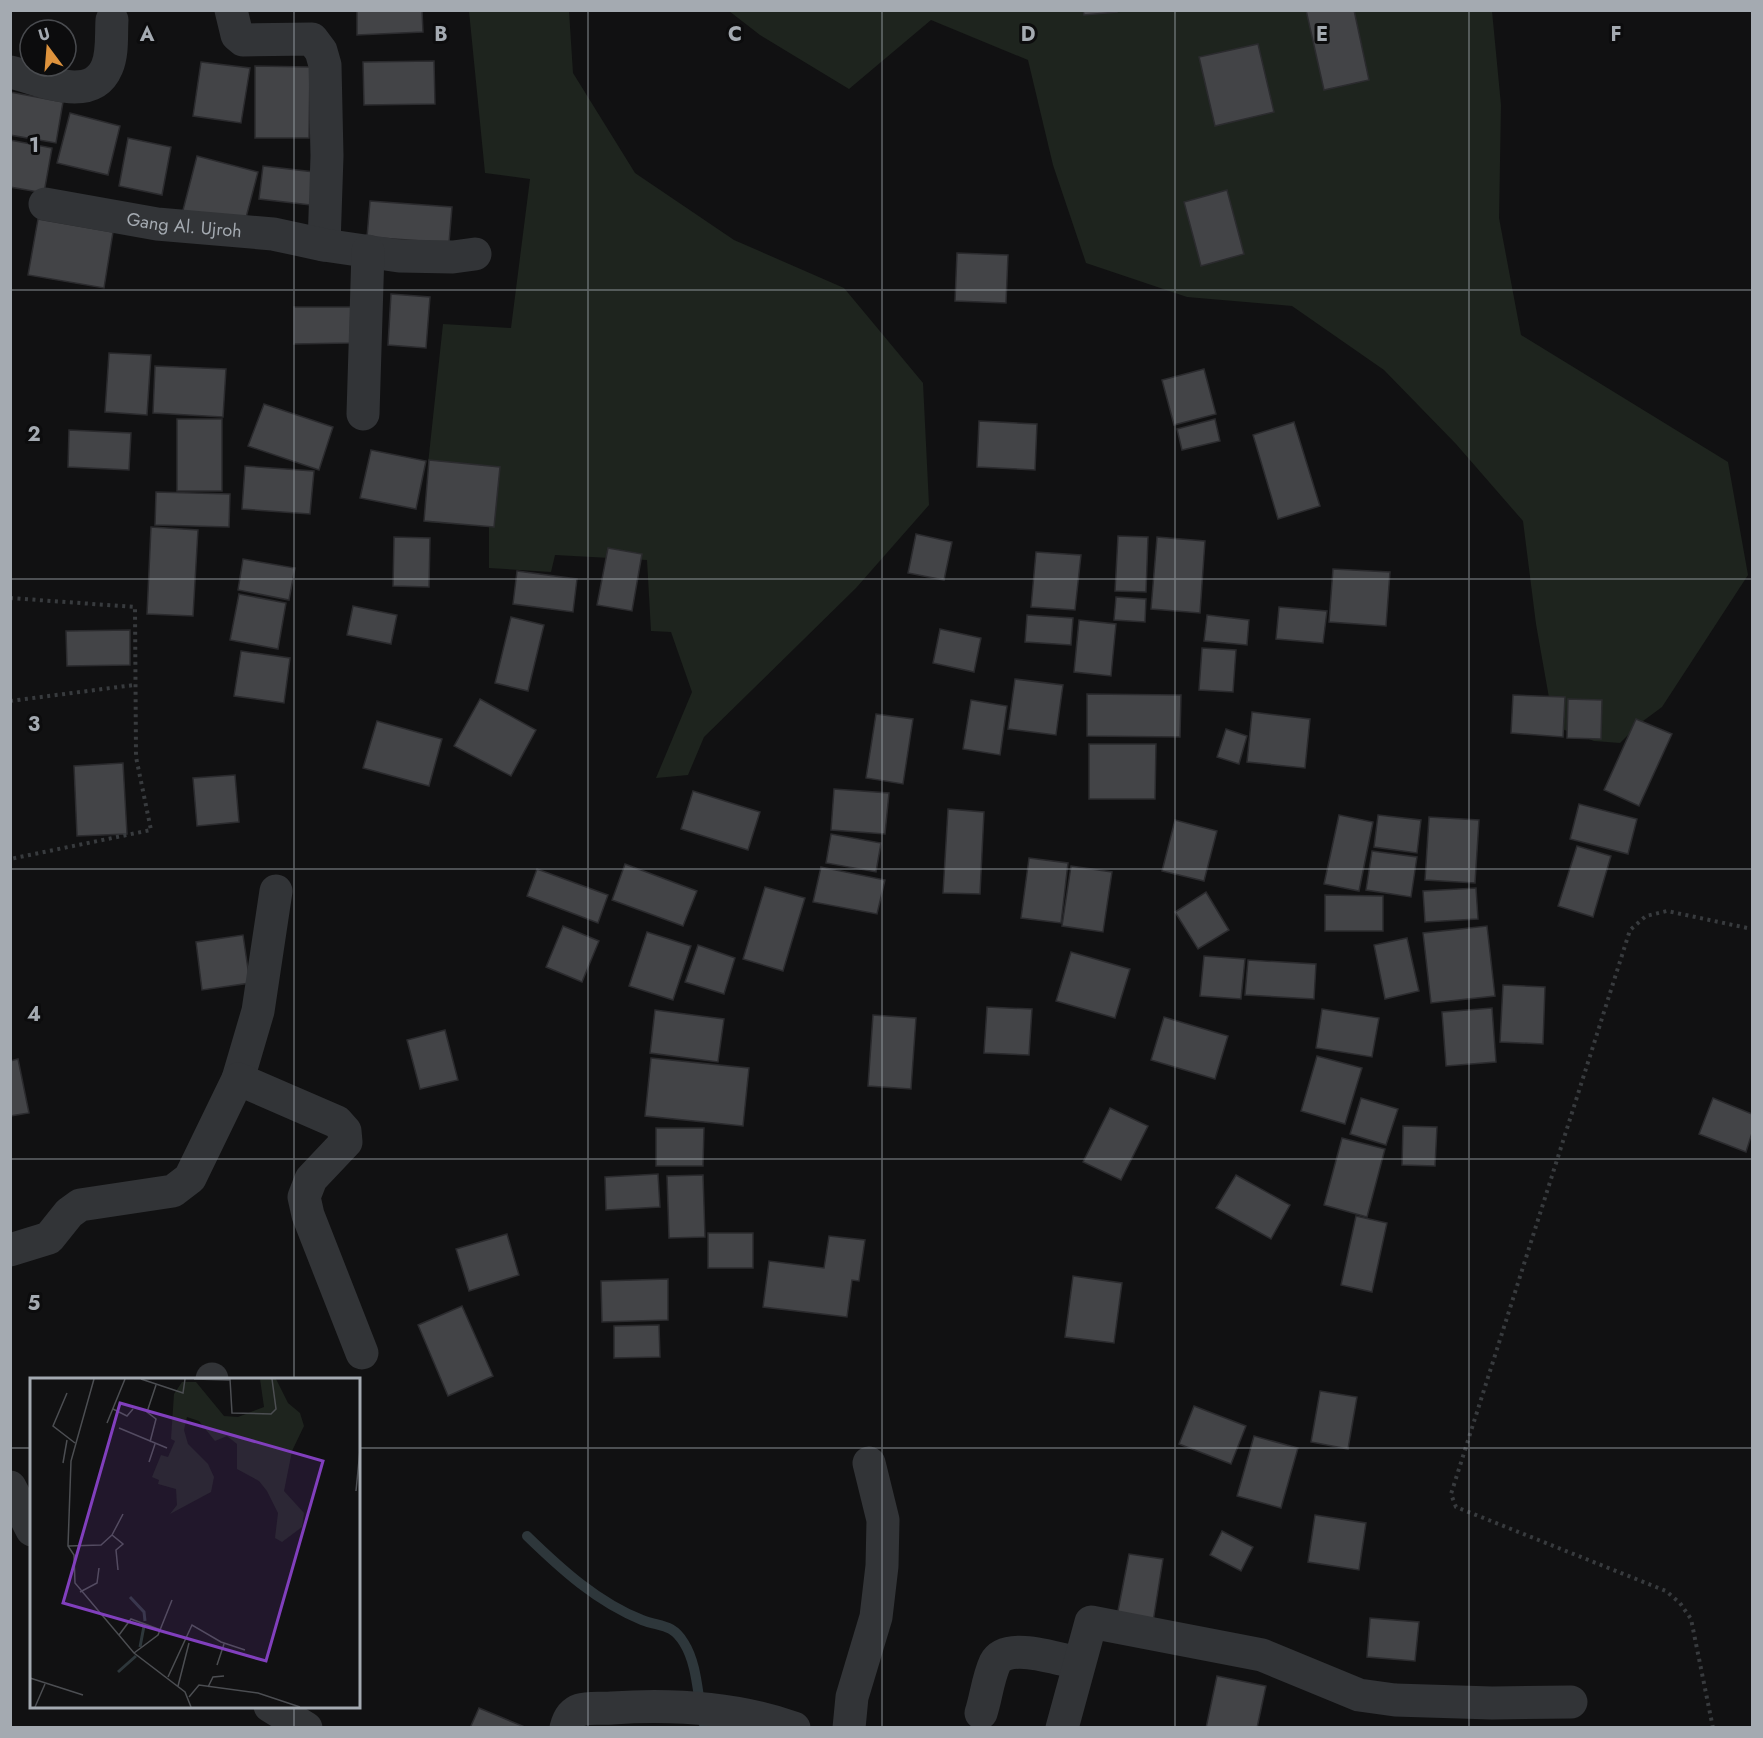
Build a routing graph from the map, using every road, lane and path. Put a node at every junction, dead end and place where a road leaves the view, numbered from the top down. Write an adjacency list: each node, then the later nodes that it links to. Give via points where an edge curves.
1 (231, 10): 5 (street, via 237,35 243,40 312,39 321,51 327,156)
2 (112, 21): 3 (street, via 110,56 98,80 84,87 67,88)
3 (10, 72)
4 (45, 204): 5 (street, Gang Al. Ujroh, via 157,224 273,234)
5 (324, 245): 6 (street, Gang Al. Ujroh)
6 (368, 251): 7 (street, Gang Al. Ujroh, via 399,256); 8 (street)
7 (475, 254)
8 (363, 414)
9 (10, 598): 10 (path, via 135,607)
10 (134, 685): 11 (path); 12 (path, via 136,757 151,830)
11 (10, 701)
12 (10, 859)
13 (276, 891): 15 (street, via 258,1011)
14 (1752, 929): 31 (path, via 1667,911 1646,916 1630,930 1450,1494 1456,1507 1666,1591 1680,1603 1691,1619)
15 (238, 1079): 16 (street, via 190,1178 173,1191 80,1205 49,1238); 17 (street, via 337,1122 345,1131 346,1142 311,1179 304,1197)
16 (10, 1250)
17 (363, 1353)
18 (869, 1463): 29 (street, via 883,1520 882,1566 876,1617 852,1697)
19 (10, 1487): 20 (street)
20 (30, 1526)
21 (1078, 1663): 24 (street, via 1014,1651 1002,1654 995,1664); 25 (street, via 1091,1622 1279,1660); 30 (street)
22 (1570, 1702): 25 (street, via 1492,1703)
23 (272, 1708): 26 (street)
24 (981, 1713)
25 (1387, 1713)
26 (306, 1728)
27 (566, 1728): 28 (street, via 571,1716 580,1710 629,1707 702,1710 759,1718)
28 (794, 1728)
29 (849, 1728)
30 (1062, 1728)
31 (1713, 1728)

